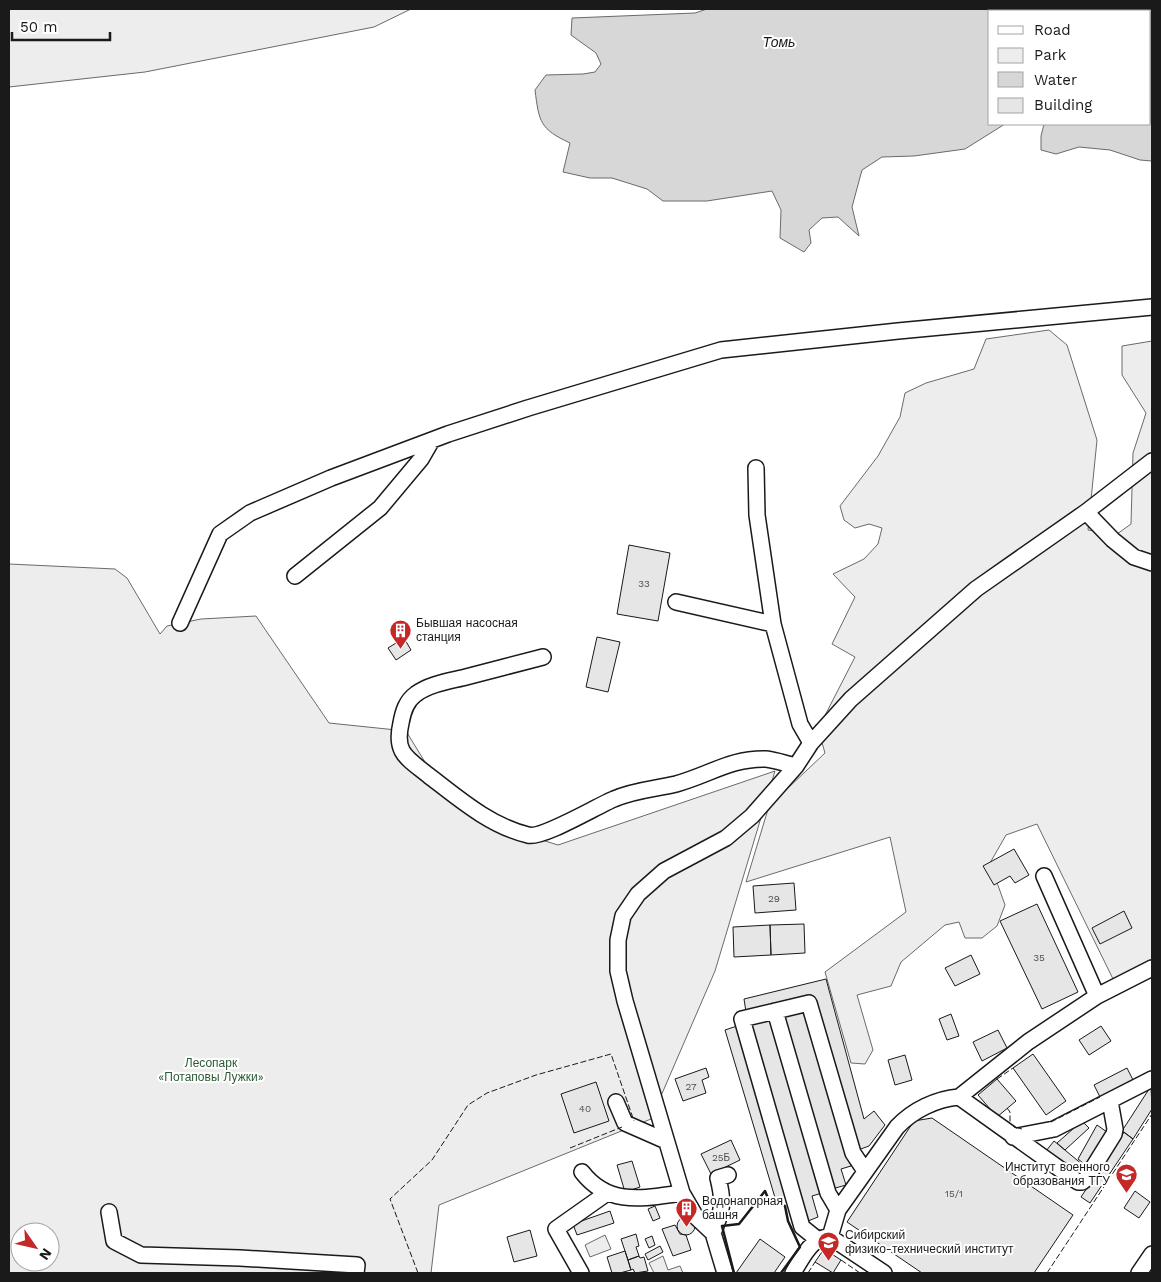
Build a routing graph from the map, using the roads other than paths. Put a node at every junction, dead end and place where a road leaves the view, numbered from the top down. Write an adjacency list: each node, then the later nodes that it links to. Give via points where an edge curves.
1 (1152, 307): 2 (street, via 720,350)
2 (432, 440): 7 (street, via 421,459 380,508); 9 (street, via 250,513 220,534)
3 (1152, 461): 5 (street)
4 (756, 468): 10 (street, via 757,515)
5 (1086, 512): 6 (street, via 1134,557); 12 (street, via 976,590 851,699)
6 (1152, 563)
7 (295, 576)
8 (676, 602): 10 (street)
9 (180, 623)
10 (773, 624): 12 (street, via 800,724)
11 (543, 657): 13 (street, via 416,693 403,712 399,733 399,746 408,758 459,800 513,830 530,836 560,826 616,798 677,784 738,760 768,759)
12 (811, 743): 13 (street)
13 (796, 766): 23 (street, via 752,816 726,838 664,871 638,894 623,916 618,940 618,971)
14 (1044, 876): 16 (street)
15 (1152, 968): 16 (street)
16 (1096, 996): 19 (street, via 1028,1042)
17 (775, 1011): 24 (street, via 809,1003 853,1153); 29 (street, via 828,1193); 32 (street, via 742,1019 802,1227)
18 (1152, 1079): 20 (street)
19 (959, 1097): 22 (street); 24 (street, via 918,1109 905,1119)
20 (1110, 1101): 22 (street, via 1054,1129); 22 (street, via 1114,1134 1082,1182 1074,1180)
21 (616, 1102): 23 (street, via 625,1123)
22 (1013, 1137)
23 (666, 1141): 28 (street)
24 (865, 1171): 29 (street)
25 (582, 1172): 27 (street)
26 (728, 1175): 31 (street, via 718,1178 723,1200)
27 (608, 1193): 28 (street, via 638,1198); 35 (street, via 556,1229)
28 (682, 1193): 31 (street, via 696,1217)
29 (838, 1210): 32 (street)
30 (109, 1212): 34 (street, via 114,1240 140,1255 357,1265)
31 (713, 1233): 36 (street)
32 (823, 1238): 37 (street); 38 (street)
33 (1152, 1254): 39 (street)
34 (356, 1273)
35 (581, 1273)
36 (725, 1273)
37 (793, 1273)
38 (884, 1273)
39 (1140, 1273)

